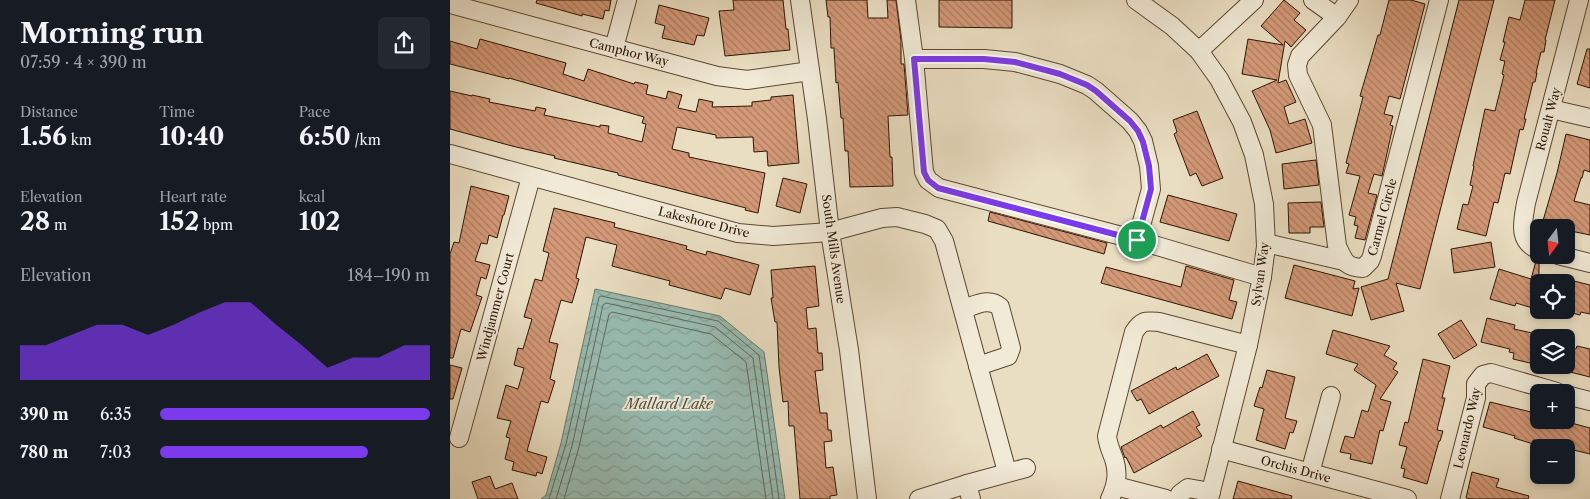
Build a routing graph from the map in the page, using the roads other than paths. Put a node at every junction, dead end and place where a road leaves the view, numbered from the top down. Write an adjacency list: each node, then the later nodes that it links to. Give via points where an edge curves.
1 (627, 0): 12 (street)
2 (800, 0): 15 (street, South Mills Avenue)
3 (906, 0): 14 (street)
4 (1136, 0): 13 (street, Sylvan Way)
5 (1254, 0): 13 (street)
6 (1313, 0): 11 (street)
7 (1349, 0): 11 (street)
8 (1439, 0): 25 (street, Carmel Circle, via 1370,262 1363,268)
9 (1580, 0): 16 (street, Roualt Way)
10 (450, 4): 12 (street, Camphor Way)
11 (1337, 17): 25 (street, via 1300,56 1297,65 1298,75 1322,125 1337,246)
12 (614, 48): 15 (street, Camphor Way, via 717,76 747,80)
13 (1199, 51): 23 (street, Sylvan Way, via 1219,79 1242,122 1254,155 1264,204)
14 (914, 59): 21 (street, via 924,172 928,180 938,188); 21 (street, via 1015,62 1060,74 1096,91 1130,121 1143,142 1151,189)
15 (810, 71): 20 (street, South Mills Avenue)
16 (1551, 108): 17 (street); 22 (street, Roualt Way, via 1522,228)
17 (1590, 118)
18 (450, 154): 19 (street, Lakeshore Drive)
19 (531, 177): 20 (street, Lakeshore Drive, via 738,233 773,236); 35 (street, Windjammer Court)
20 (830, 232): 28 (street, Lakeshore Drive, via 897,217 937,229 944,241); 43 (street, South Mills Avenue, via 849,350)
21 (1137, 240): 27 (street)
22 (1530, 242)
23 (1266, 243): 25 (street); 27 (street, Sylvan Way)
24 (1575, 259): 26 (street)
25 (1344, 261)
26 (1590, 263)
27 (1262, 277): 29 (street, Sylvan Way)
28 (963, 309): 30 (street, Lakeshore Drive); 30 (street, via 986,302 996,303 1009,340 1008,356)
29 (1248, 345): 36 (street, Sylvan Way); 41 (street, via 1159,322 1140,324 1134,332 1107,436 1117,475)
30 (978, 366): 38 (street, Lakeshore Drive)
31 (1530, 385): 48 (street, Leonardo Way, via 1491,373 1476,384 1476,398)
32 (1330, 396): 39 (street)
33 (1575, 397): 34 (street)
34 (1590, 401)
35 (459, 438)
36 (1221, 448): 39 (street, Orchis Drive); 42 (street, Sylvan Way)
37 (1026, 468): 38 (street)
38 (1007, 472): 40 (street)
39 (1310, 473): 47 (street, Orchis Drive)
40 (969, 491): 44 (street)
41 (1113, 493): 45 (street)
42 (1210, 495): 46 (street, via 1188,488)
43 (867, 499)
44 (919, 499)
45 (1166, 499)
46 (1178, 499)
47 (1408, 499)
48 (1450, 499)

